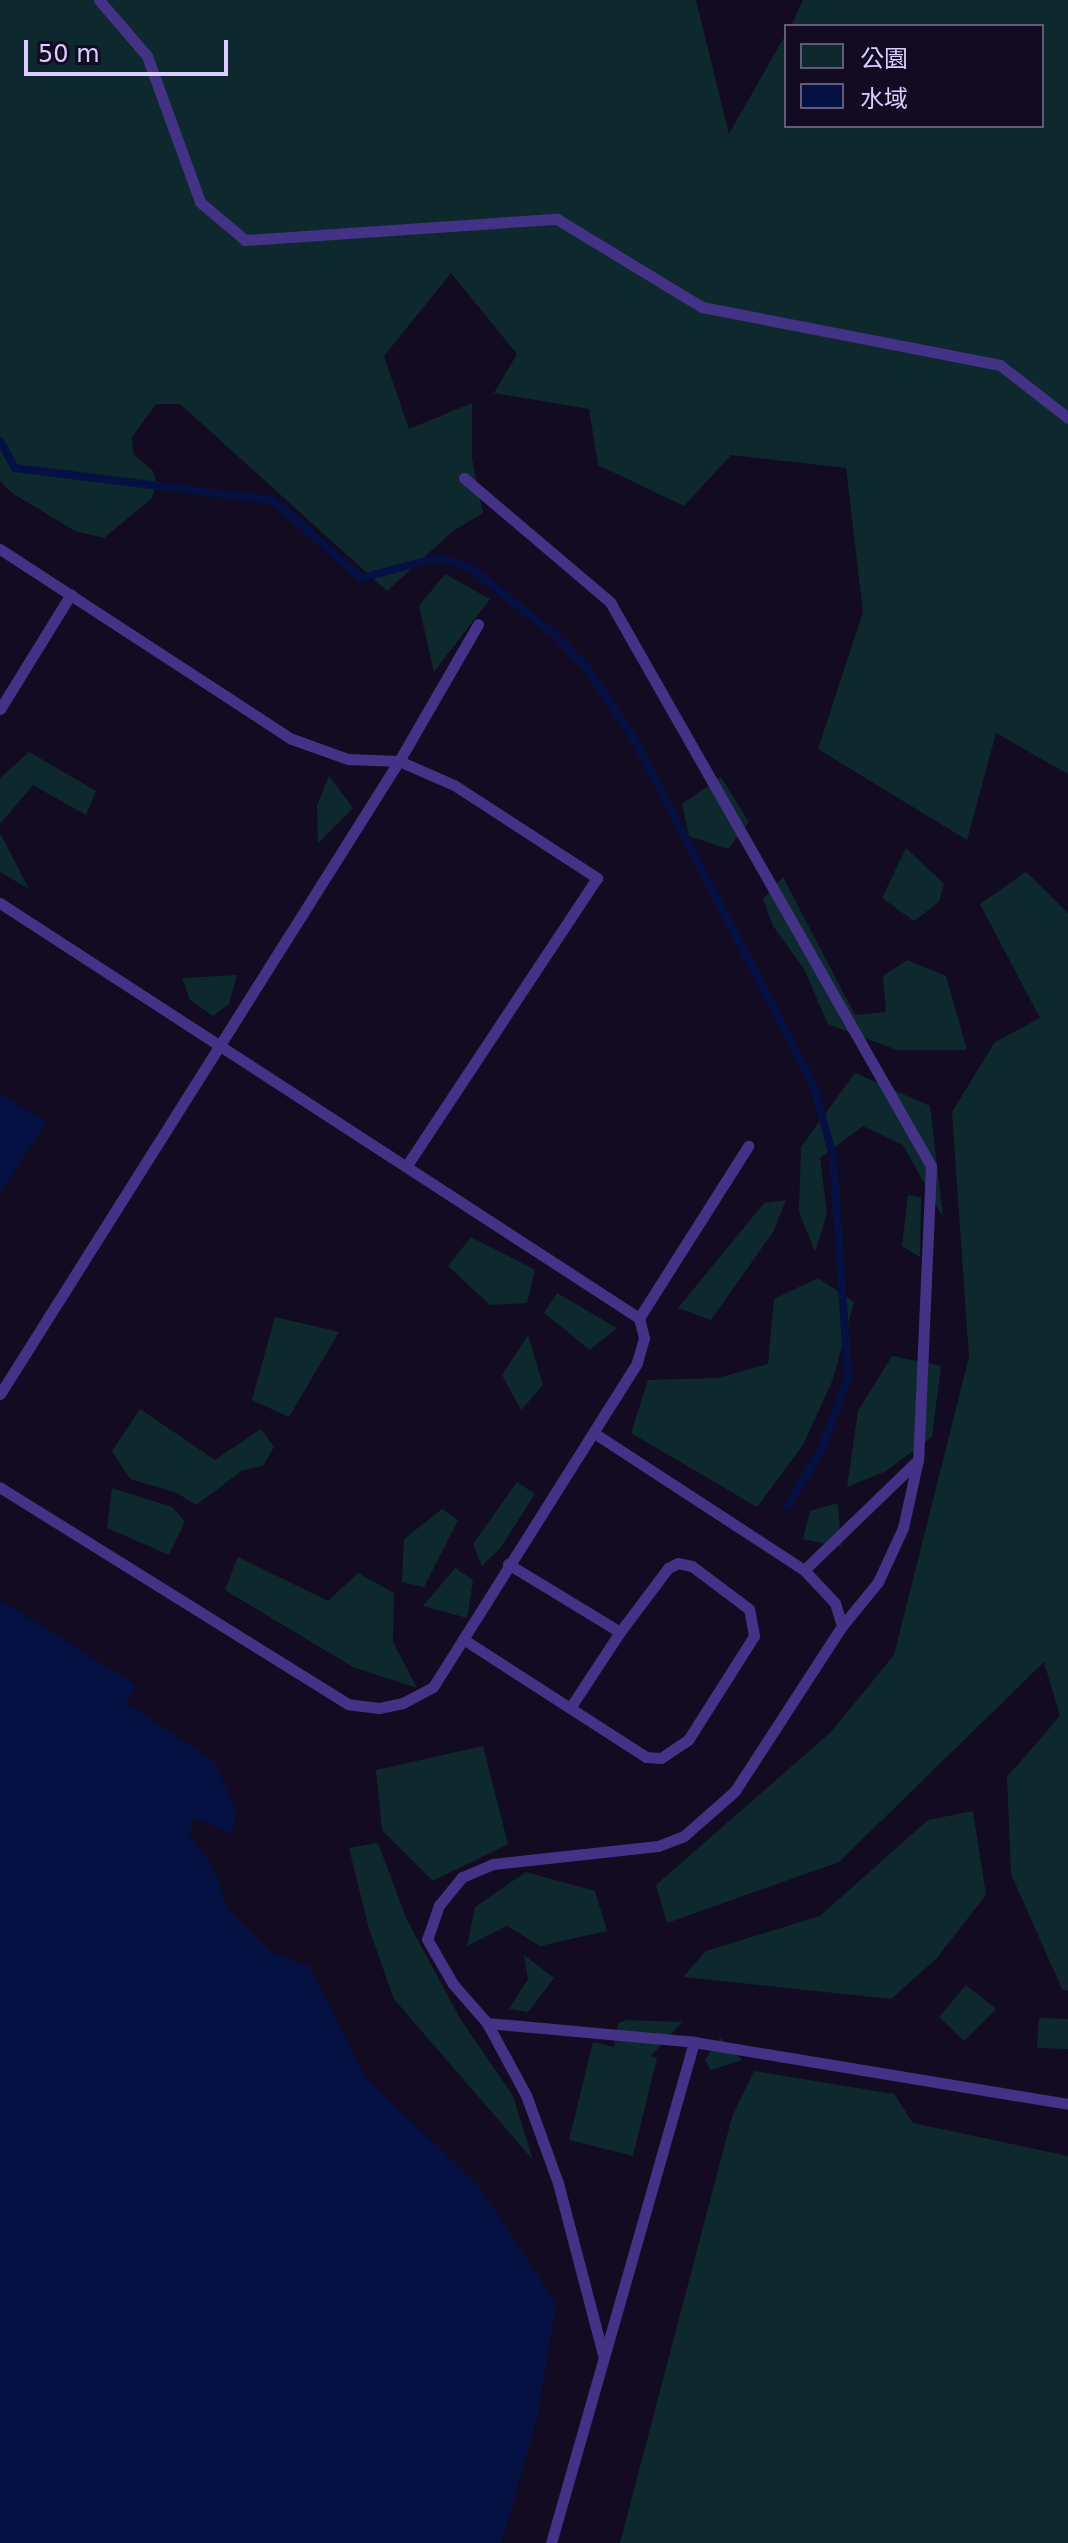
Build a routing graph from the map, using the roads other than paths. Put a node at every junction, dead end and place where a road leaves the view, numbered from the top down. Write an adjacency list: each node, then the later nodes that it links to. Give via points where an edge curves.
1 (99, 0): 2 (lane, via 147,56 200,202 245,240 557,219 702,307 1000,365)
2 (1068, 418)
3 (464, 478): 16 (lane, via 610,602 931,1166)
4 (0, 549): 5 (lane)
5 (71, 594): 7 (lane); 8 (lane, via 292,739 348,759)
6 (478, 624): 8 (lane)
7 (0, 709)
8 (399, 761): 10 (lane); 12 (lane, via 454,785 597,878)
9 (0, 903): 10 (lane)
10 (223, 1046): 12 (lane); 14 (lane)
11 (748, 1146): 13 (lane)
12 (407, 1165): 13 (lane)
13 (639, 1318): 15 (lane, via 644,1338 637,1363)
14 (0, 1394)
15 (594, 1433): 18 (lane); 19 (lane)
16 (918, 1460): 19 (lane); 20 (lane, via 903,1528 878,1582)
17 (0, 1487): 22 (lane, via 348,1704 379,1708 433,1687)
18 (508, 1564): 21 (lane); 22 (lane)
19 (804, 1570): 20 (lane, via 835,1603)
20 (842, 1626): 24 (lane, via 735,1791 684,1836 628,1851 493,1864 462,1877 439,1905 427,1939 453,1984)
21 (620, 1632): 23 (lane); 23 (lane, via 658,1579 678,1563 692,1566 737,1595 755,1622 754,1636 688,1740 673,1754 646,1757)
22 (463, 1639): 23 (lane)
23 (570, 1708)
24 (487, 2023): 25 (lane); 27 (lane, via 526,2095 558,2183)
25 (694, 2042): 26 (lane); 27 (lane)
26 (1068, 2104)
27 (603, 2354): 28 (lane)
28 (551, 2543)

